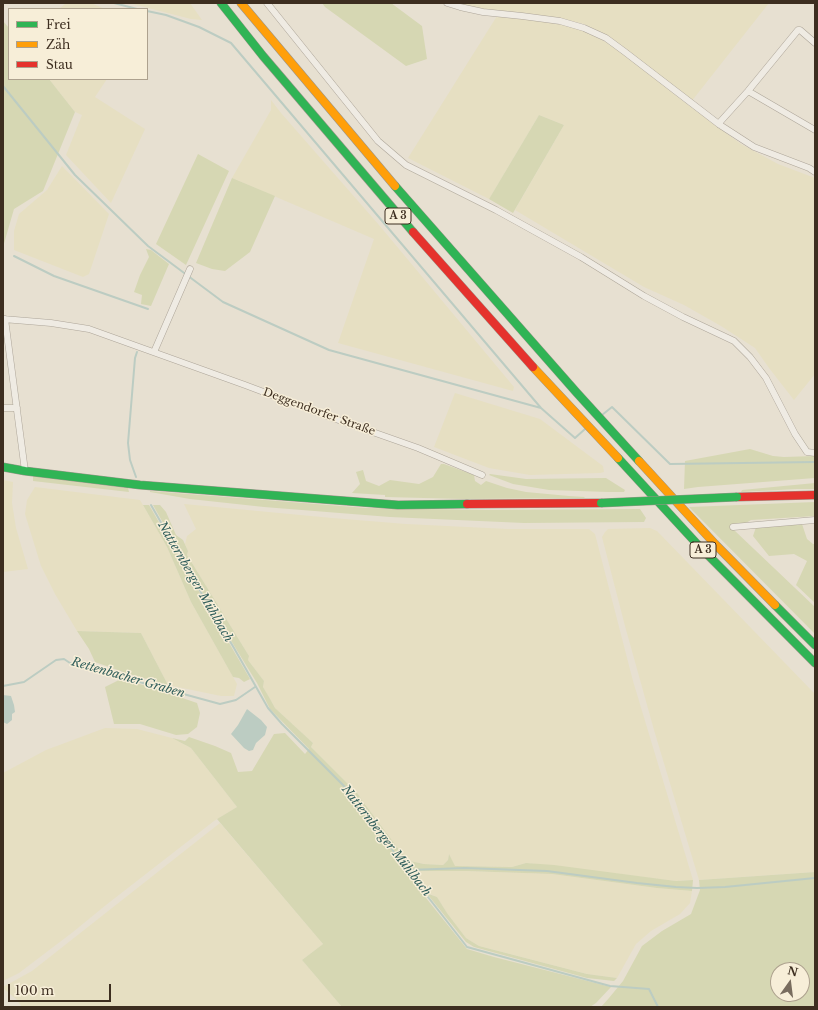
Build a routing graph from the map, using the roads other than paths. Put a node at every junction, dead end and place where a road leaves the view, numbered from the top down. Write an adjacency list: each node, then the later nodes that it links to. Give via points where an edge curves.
1 (221, 3): 23 (main road, A 3, via 406,224 594,434)
2 (242, 3): 22 (main road, A 3, via 417,212 594,411 713,541)
3 (267, 3): 15 (street, via 378,141 406,165 496,210 644,296 734,341 766,378 807,452)
4 (447, 3): 7 (street, via 483,12 560,21 584,28 606,38)
5 (815, 43): 6 (street, via 798,30)
6 (748, 91): 7 (street); 8 (street)
7 (720, 125): 9 (street, via 754,147)
8 (815, 130)
9 (815, 172)
10 (188, 273): 12 (street)
11 (4, 319): 12 (street, Deggendorfer Straße, via 89,329); 14 (street)
12 (154, 352): 18 (street, Deggendorfer Straße, via 418,448)
13 (3, 408): 14 (street)
14 (17, 408): 17 (street)
15 (815, 453)
16 (3, 467): 17 (main road)
17 (25, 471): 19 (main road, bridge, via 140,485 398,505)
18 (482, 475)
19 (815, 495)
20 (815, 520): 21 (street)
21 (733, 527)
22 (815, 645)
23 (815, 663)

